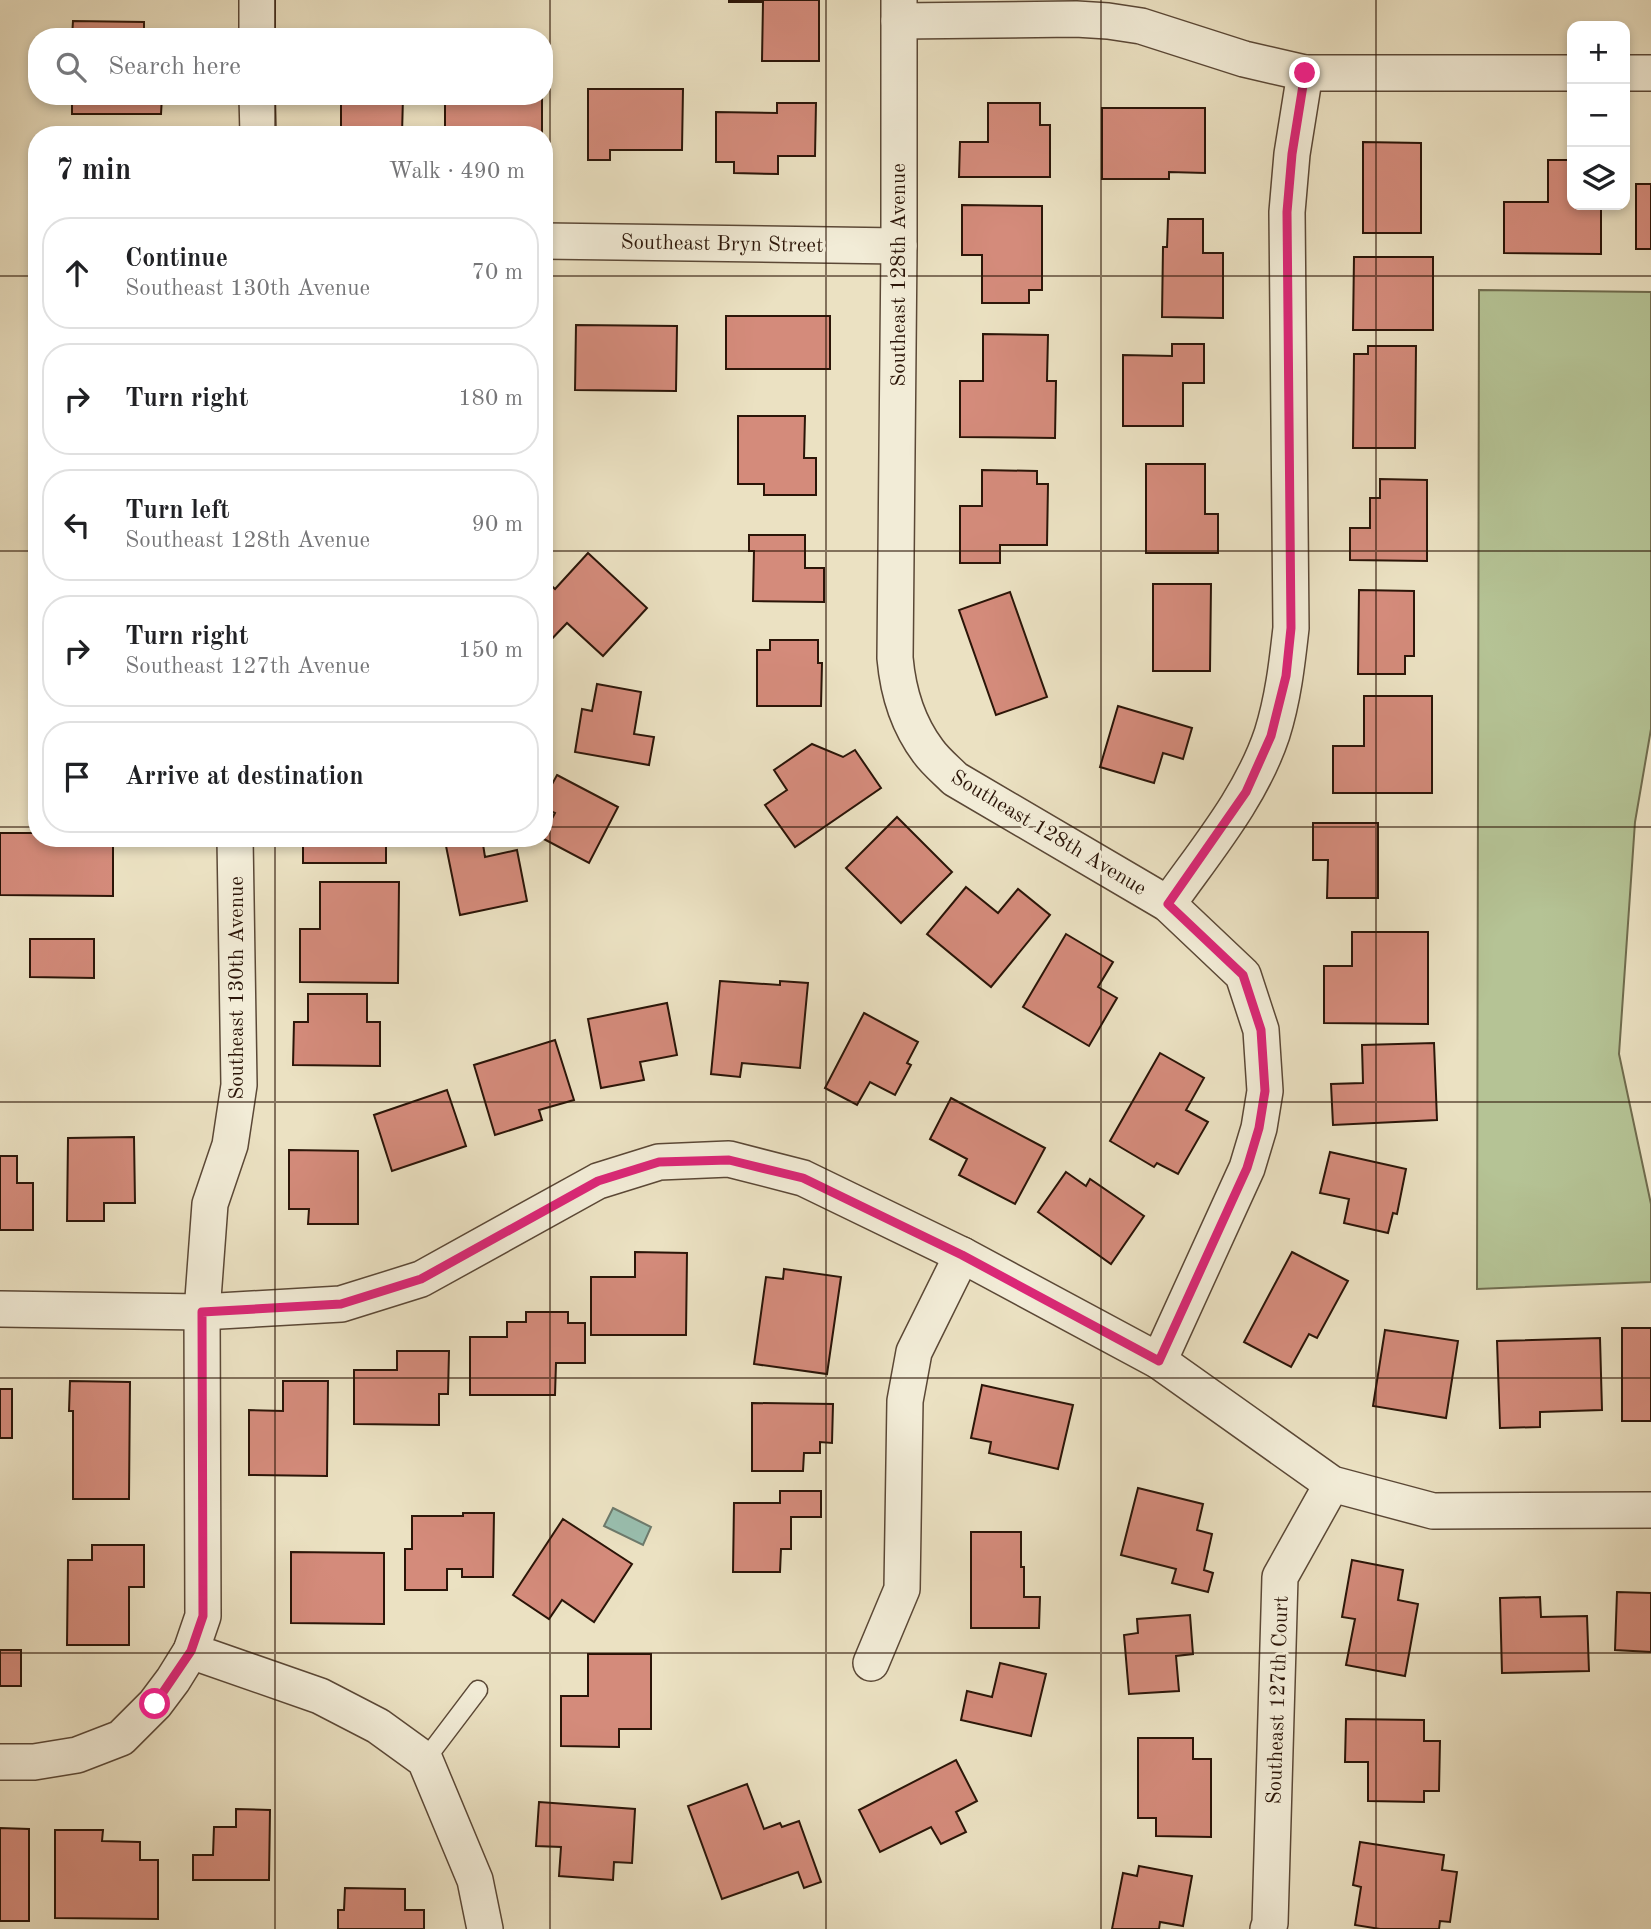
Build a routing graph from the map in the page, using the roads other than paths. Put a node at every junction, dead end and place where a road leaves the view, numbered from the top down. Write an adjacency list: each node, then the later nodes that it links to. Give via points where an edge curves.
1 (257, 0): 3 (street)
2 (899, 11): 4 (street, via 1141,26); 11 (street, Southeast 128th Avenue)
3 (257, 28)
4 (1305, 73): 5 (street); 13 (street, via 1287,212 1291,628 1286,676 1271,736 1246,792)
5 (1567, 73)
6 (1630, 73): 7 (street)
7 (1651, 73)
8 (257, 105): 9 (street)
9 (258, 126)
10 (553, 241): 11 (street, Southeast Bryn Street)
11 (899, 246): 13 (street, Southeast 128th Avenue, via 895,657 907,716 928,752 955,779)
12 (235, 847): 16 (street, Southeast 130th Avenue, via 239,1085 230,1144 210,1204)
13 (1168, 904): 17 (street, Southeast 128th Avenue, via 1243,975 1261,1030 1265,1091 1247,1168)
14 (962, 1255): 16 (street, via 803,1178 729,1160 659,1162 598,1181 421,1279 341,1304); 17 (street); 21 (street, via 914,1352 905,1401 902,1589)
15 (0, 1309): 16 (street)
16 (202, 1312): 20 (street, Southeast 130th Avenue, via 203,1616)
17 (1159, 1361): 18 (street)
18 (1332, 1484): 19 (street, via 1433,1511); 26 (street, Southeast 127th Court, via 1280,1577)
19 (1651, 1510)
20 (191, 1651): 23 (street, via 320,1696 378,1726); 24 (street, Southeast 130th Avenue, via 155,1704 121,1738 78,1755)
21 (871, 1663)
22 (478, 1690): 23 (lane)
23 (425, 1760): 25 (street, via 475,1880)
24 (0, 1762)
25 (485, 1929)
26 (1268, 1929)

